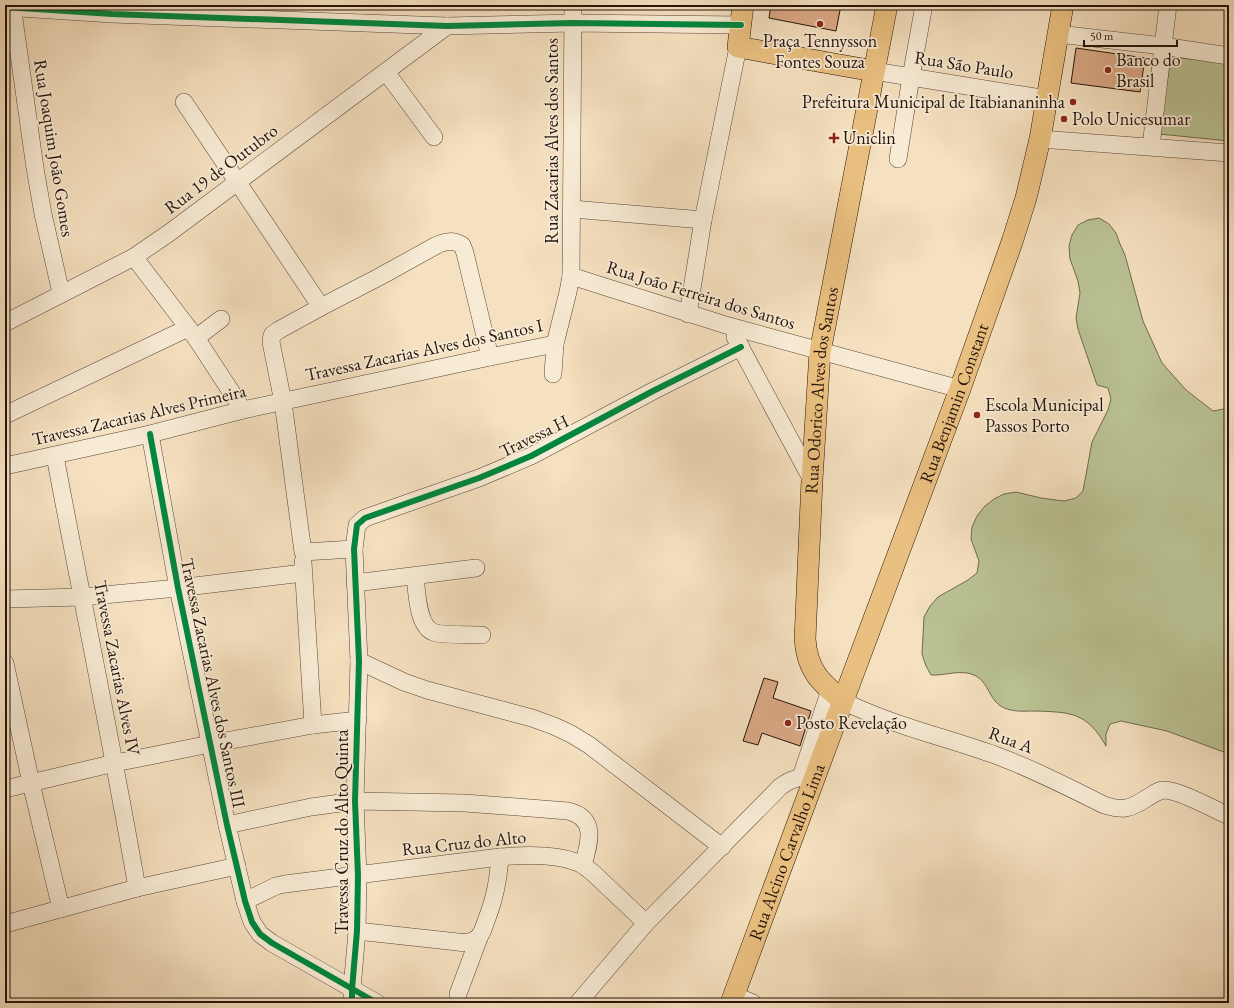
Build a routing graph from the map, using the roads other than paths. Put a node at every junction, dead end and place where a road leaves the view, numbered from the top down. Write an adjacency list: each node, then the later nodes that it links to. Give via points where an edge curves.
1 (573, 5): 10 (street, Rua Zacarias Alves dos Santos)
2 (887, 5): 16 (main road)
3 (924, 5): 18 (street)
4 (1063, 5): 12 (main road, Rua Benjamin Constant)
5 (1168, 5): 13 (street)
6 (9, 7): 7 (street); 31 (street, Rua Joaquim João Gomes, via 43,214)
7 (112, 9): 8 (street)
8 (223, 11): 11 (street)
9 (742, 15): 10 (street); 14 (main road)
10 (573, 23): 11 (street); 27 (street, Rua Zacarias Alves dos Santos)
11 (447, 26): 17 (street, Rua 19 de Outubro)
12 (1058, 34): 13 (street); 19 (main road, Rua Benjamin Constant)
13 (1163, 46): 15 (street); 23 (street)
14 (738, 47): 16 (main road); 28 (street)
15 (1229, 56)
16 (874, 71): 18 (street, Rua São Paulo); 40 (main road, Rua Odorico Alves dos Santos)
17 (386, 72): 21 (street); 26 (street, Rua 19 de Outubro)
18 (911, 77): 19 (street, Rua São Paulo); 25 (street)
19 (1047, 99): 22 (main road, Rua Benjamin Constant)
20 (184, 102): 26 (street)
21 (434, 137)
22 (1040, 139): 23 (street); 43 (main road, Rua Benjamin Constant, via 1012,242)
23 (1151, 146): 24 (street)
24 (1229, 153)
25 (898, 159)
26 (237, 182): 29 (street, Rua 19 de Outubro); 32 (street)
27 (572, 209): 28 (street); 30 (street, Rua Zacarias Alves dos Santos)
28 (703, 220): 33 (street)
29 (134, 257): 31 (street, Rua 19 de Outubro); 37 (street)
30 (571, 276): 33 (street, Rua João Ferreira dos Santos); 38 (street, Travessa Zacarias Alves dos Santos I)
31 (61, 293): 35 (street, Rua 19 de Outubro)
32 (321, 307): 41 (street, via 437,245 454,241 462,244 465,253); 44 (street, via 275,333 271,338)
33 (688, 314): 36 (street, Rua João Ferreira dos Santos)
34 (221, 319): 37 (street)
35 (5, 323)
36 (729, 326): 39 (street); 40 (street, Rua João Ferreira dos Santos)
37 (192, 333): 45 (street); 46 (street)
38 (555, 344): 41 (street, Travessa Zacarias Alves dos Santos I); 42 (street)
39 (741, 347): 50 (street); 51 (street, Travessa H, via 531,456 479,478 365,518 357,525)
40 (820, 352): 43 (street, Rua João Ferreira dos Santos); 50 (main road, Rua Odorico Alves dos Santos)
41 (490, 356): 44 (street, Travessa Zacarias Alves dos Santos I)
42 (552, 374)
43 (960, 389): 63 (main road, Rua Benjamin Constant)
44 (283, 402): 45 (street, Travessa Zacarias Alves Primeira); 52 (street)
45 (243, 410): 47 (street, Travessa Zacarias Alves Primeira)
46 (5, 415)
47 (150, 434): 48 (street, Travessa Zacarias Alves Primeira); 57 (street, Travessa Zacarias Alves dos Santos III)
48 (55, 456): 49 (street, Travessa Zacarias Alves Primeira); 58 (street, Travessa Zacarias Alves IV)
49 (5, 466)
50 (812, 480): 63 (main road, Rua Odorico Alves dos Santos, via 806,652 815,674)
51 (354, 549): 52 (street); 56 (street, Travessa H)
52 (303, 552): 54 (street)
53 (476, 568): 55 (street)
54 (304, 573): 57 (street); 65 (street)
55 (415, 576): 56 (street); 60 (street, via 421,616 428,629 442,634)
56 (355, 583): 61 (street, Travessa Cruz do Alto Quinta)
57 (178, 588): 58 (street); 66 (street, Travessa Zacarias Alves dos Santos III)
58 (82, 597): 59 (street); 67 (street, Travessa Zacarias Alves IV)
59 (5, 599)
60 (482, 635)
61 (359, 661): 64 (street, Travessa Cruz do Alto Quinta); 74 (street, via 427,690 532,718 571,734)
62 (5, 663): 69 (street)
63 (836, 695): 68 (main road, Rua Alcino Carvalho Lima); 72 (street, Rua A, via 871,714 1019,764 1104,805 1127,809 1160,791 1175,792)
64 (358, 720): 65 (street); 71 (street, Travessa Cruz do Alto Quinta)
65 (313, 724): 66 (street)
66 (210, 744): 67 (street); 73 (street, Travessa Zacarias Alves dos Santos III)
67 (115, 763): 69 (street); 79 (street, Travessa Zacarias Alves IV)
68 (808, 777): 74 (street, via 788,781 780,787); 88 (main road, Rua Alcino Carvalho Lima)
69 (31, 783): 70 (street); 81 (street)
70 (5, 789)
71 (355, 801): 73 (street, via 311,807); 76 (street, via 465,803 575,813 585,820 589,832 588,848); 78 (street, Travessa Cruz do Alto Quinta)
72 (1229, 816)
73 (227, 825): 77 (street, Travessa Zacarias Alves dos Santos III)
74 (722, 847): 82 (street)
75 (500, 857): 76 (street, Rua Cruz do Alto, via 543,856 566,859); 78 (street, Rua Cruz do Alto); 85 (street, via 495,896)
76 (582, 865): 82 (street, Rua Cruz do Alto)
77 (237, 866): 79 (street); 80 (street, Travessa Zacarias Alves dos Santos III)
78 (358, 876): 80 (street, Rua Cruz do Alto, via 285,884); 84 (street, Travessa Cruz do Alto Quinta)
79 (137, 888): 81 (street)
80 (245, 901): 87 (street, Travessa Zacarias Alves dos Santos III, via 252,922 260,934)
81 (61, 909): 83 (street)
82 (646, 923): 90 (street)
83 (5, 924)
84 (357, 931): 85 (street, via 465,943 477,939); 87 (street, Travessa Cruz do Alto Quinta)
85 (480, 935): 86 (street)
86 (458, 994)
87 (352, 996): 89 (street)
88 (733, 999): 91 (street)
89 (377, 1003)
90 (578, 1003)
91 (753, 1003)

